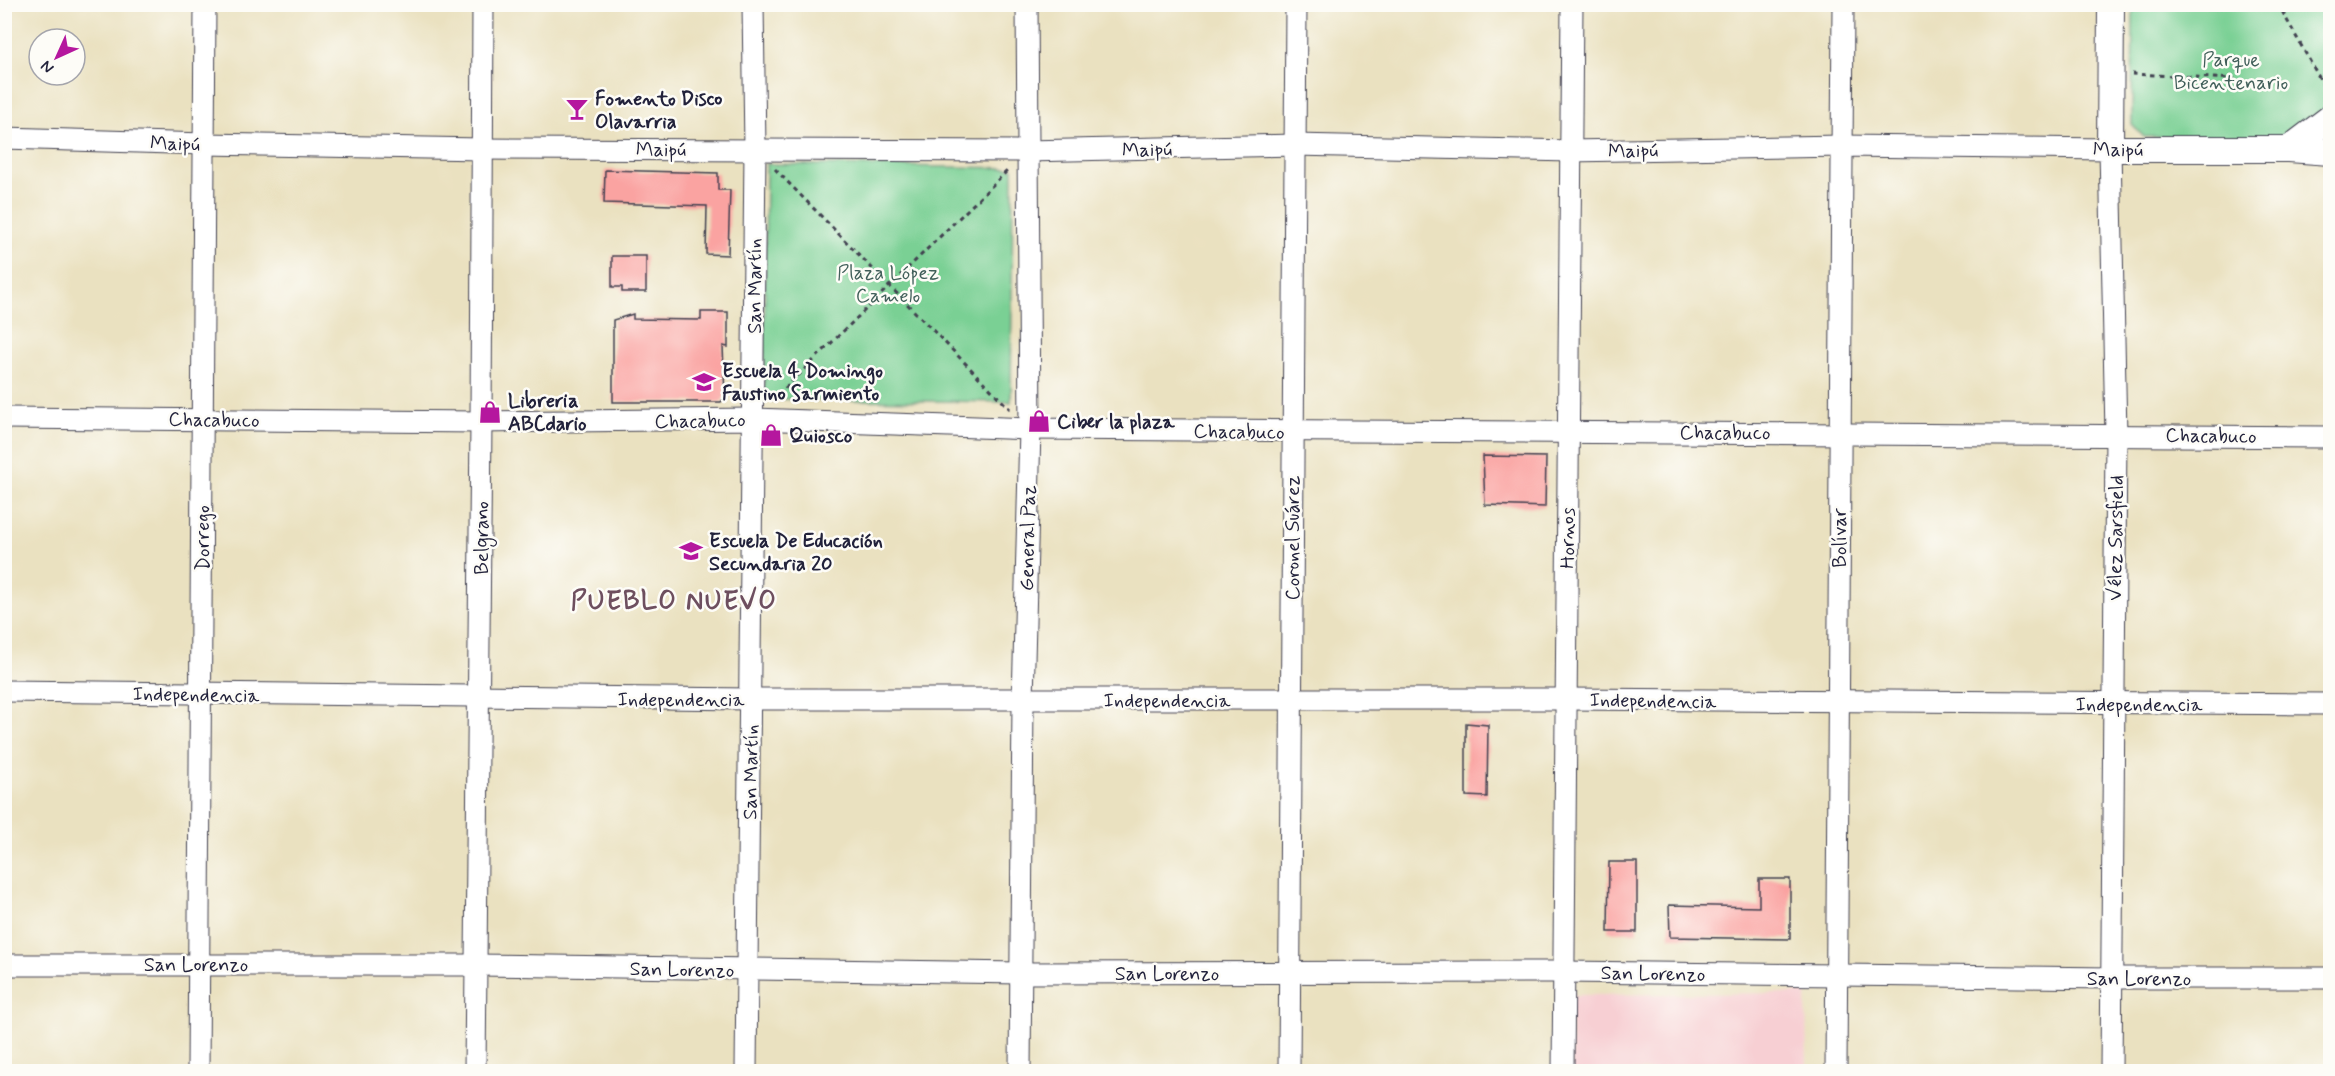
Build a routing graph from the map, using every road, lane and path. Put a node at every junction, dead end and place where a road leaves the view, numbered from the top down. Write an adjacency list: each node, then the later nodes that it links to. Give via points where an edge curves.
1 (205, 4): 17 (street, Dorrego)
2 (483, 4): 20 (street, Belgrano)
3 (753, 4): 21 (street, San Martín)
4 (1027, 4): 24 (street, General Paz)
5 (1296, 4): 18 (street, Coronel Suárez)
6 (1572, 4): 25 (street, Hornos)
7 (1843, 4): 19 (street, Bolívar)
8 (2111, 4): 22 (street, Vélez Sarsfield)
9 (2278, 4): 14 (path)
10 (2133, 63): 11 (path)
11 (2132, 74): 12 (path); 13 (path)
12 (2235, 79)
13 (2132, 85)
14 (2331, 98)
15 (2331, 118): 23 (street)
16 (4, 138): 17 (street, Maipú)
17 (205, 144): 20 (street, Maipú); 29 (street, Dorrego)
18 (1295, 146): 24 (street, Maipú); 25 (street, Maipú); 33 (street, Coronel Suárez)
19 (1842, 146): 22 (street, Maipú); 25 (street, Maipú); 35 (street, Bolívar)
20 (482, 148): 21 (street, Maipú); 31 (street, Belgrano)
21 (755, 149): 24 (street, Maipú); 27 (path); 30 (street, San Martín)
22 (2110, 149): 23 (street, Maipú); 36 (street, Vélez Sarsfield)
23 (2289, 149): 26 (street, Maipú)
24 (1027, 151): 27 (path); 32 (street, General Paz)
25 (1570, 151): 34 (street, Hornos)
26 (2331, 152)
27 (890, 287): 30 (path); 32 (path)
28 (4, 418): 29 (street, Chacabuco)
29 (202, 419): 31 (street, Chacabuco); 39 (street, Dorrego)
30 (753, 419): 31 (street, Chacabuco); 32 (street, Chacabuco); 41 (street, San Martín)
31 (482, 422): 40 (street, Belgrano)
32 (1030, 429): 33 (street, Chacabuco); 44 (street, General Paz)
33 (1293, 432): 34 (street, Chacabuco); 42 (street, Coronel Suárez)
34 (1567, 432): 35 (street, Chacabuco); 43 (street, Hornos)
35 (1840, 432): 36 (street, Chacabuco); 45 (street, Bolívar)
36 (2116, 434): 37 (street, Chacabuco); 46 (street, Vélez Sarsfield)
37 (2331, 437)
38 (4, 691): 39 (street, Independencia)
39 (202, 694): 40 (street, Independencia); 48 (street, Dorrego)
40 (479, 697): 41 (street, Independencia); 50 (street, Belgrano)
41 (751, 699): 44 (street, Independencia); 51 (street, San Martín)
42 (1291, 699): 43 (street, Independencia); 44 (street, Independencia); 52 (street, Coronel Suárez)
43 (1566, 699): 45 (street, Independencia); 53 (street, Hornos)
44 (1023, 700): 54 (street, General Paz)
45 (1838, 702): 46 (street, Independencia); 55 (street, Bolívar)
46 (2113, 704): 47 (street, Independencia); 56 (street, Vélez Sarsfield)
47 (2331, 704)
48 (198, 964): 49 (street, San Lorenzo); 50 (street, San Lorenzo); 58 (street, Dorrego)
49 (4, 965)
50 (477, 965): 51 (street, San Lorenzo); 59 (street, Belgrano)
51 (747, 971): 54 (street, San Lorenzo); 60 (street, San Martín)
52 (1290, 972): 53 (street, San Lorenzo); 54 (street, San Lorenzo); 62 (street, Coronel Suárez)
53 (1563, 972): 55 (street, San Lorenzo); 63 (street, Hornos)
54 (1020, 973): 61 (street, General Paz)
55 (1836, 975): 56 (street, San Lorenzo); 64 (street, Bolívar)
56 (2112, 978): 57 (street, San Lorenzo); 65 (street, Vélez Sarsfield)
57 (2331, 978)
58 (198, 1071)
59 (475, 1071)
60 (746, 1071)
61 (1020, 1071)
62 (1289, 1071)
63 (1563, 1071)
64 (1836, 1071)
65 (2111, 1071)

